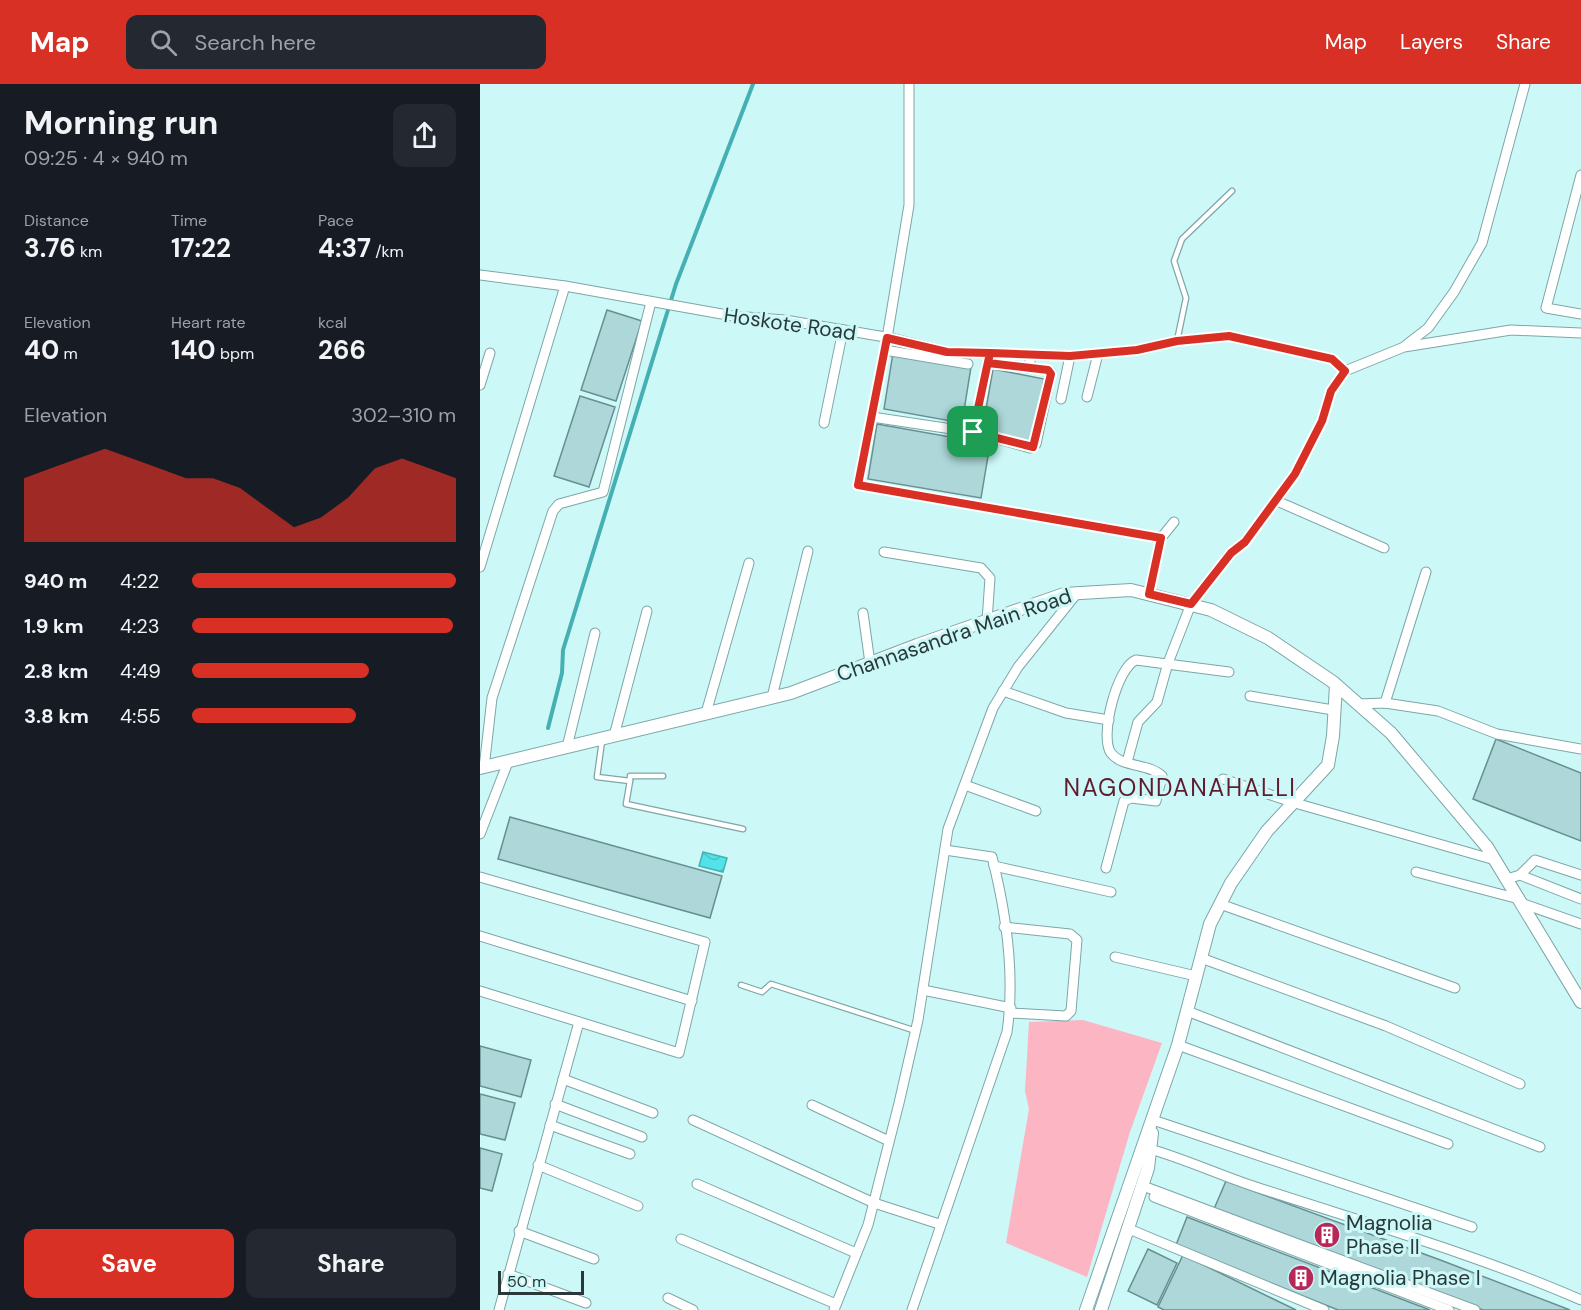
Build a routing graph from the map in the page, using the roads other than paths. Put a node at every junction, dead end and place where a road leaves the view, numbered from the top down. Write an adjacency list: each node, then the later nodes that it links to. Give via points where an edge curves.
1 (909, 84): 11 (street, via 909,205)
2 (1525, 84): 13 (street, via 1482,243 1428,327)
3 (1581, 175): 8 (street, via 1546,308)
4 (1232, 191): 12 (lane, via 1182,239 1174,261 1186,298)
5 (480, 275): 6 (street, Hoskote Road)
6 (565, 286): 7 (street, Hoskote Road); 37 (street)
7 (651, 302): 9 (street, Hoskote Road); 63 (street, via 603,492 559,504 553,511 492,698)
8 (1581, 314)
9 (843, 330): 11 (street, Hoskote Road); 28 (street)
10 (1581, 333): 13 (street, via 1511,330)
11 (887, 338): 14 (street); 15 (street, Hoskote Road, via 947,352)
12 (1177, 341): 18 (street, Hoskote Road); 23 (street, Hoskote Road, via 1229,336 1332,359)
13 (1404, 347): 23 (street)
14 (885, 350): 21 (street); 27 (street)
15 (990, 353): 17 (street, Hoskote Road); 20 (street)
16 (490, 354): 24 (street)
17 (1031, 354): 19 (street, Hoskote Road); 22 (street)
18 (1098, 354): 19 (street, Hoskote Road); 25 (street)
19 (1070, 356): 26 (street)
20 (988, 363): 22 (street); 22 (street, via 973,432 1030,448 1036,444 1051,374 1048,370)
21 (968, 364)
22 (1029, 368)
23 (1345, 371): 30 (street, via 1331,391 1322,421 1295,474)
24 (480, 385)
25 (1087, 397)
26 (1061, 399)
27 (872, 417): 29 (street); 32 (street, via 858,485)
28 (824, 423)
29 (965, 431)
30 (1277, 501): 33 (street); 41 (street)
31 (1174, 522): 32 (street)
32 (1161, 538): 40 (street)
33 (1384, 548)
34 (808, 551): 52 (street)
35 (884, 552): 44 (street, via 981,568 990,578)
36 (749, 563): 56 (street)
37 (480, 567)
38 (1426, 572): 53 (street)
39 (1078, 592): 40 (street, Channasandra Main Road, via 1131,590); 44 (street, Channasandra Main Road); 50 (street, via 1018,666)
40 (1149, 594): 41 (street, Channasandra Main Road)
41 (1191, 604): 47 (street); 49 (street, Channasandra Main Road, via 1268,638)
42 (647, 611): 58 (street)
43 (863, 612): 46 (street)
44 (987, 621): 46 (street, Channasandra Main Road)
45 (595, 633): 59 (street)
46 (870, 663): 52 (street, Channasandra Main Road)
47 (1168, 663): 48 (street); 57 (street, via 1130,662 1118,686); 62 (street, via 1156,704 1136,725)
48 (1229, 672)
49 (1336, 685): 54 (street, Channasandra Main Road); 55 (street)
50 (1003, 692): 57 (street, via 1066,713); 67 (street, via 993,708)
51 (1250, 696): 55 (street)
52 (772, 697): 56 (street, Channasandra Main Road)
53 (1384, 703): 54 (street); 60 (street, via 1438,711 1497,734)
54 (1358, 704): 73 (street, Channasandra Main Road, via 1391,733)
55 (1333, 710): 68 (street, via 1328,765)
56 (706, 713): 58 (street, Channasandra Main Road)
57 (1109, 720): 62 (street, via 1110,752)
58 (608, 737): 59 (street, Channasandra Main Road); 66 (lane, via 597,777)
59 (567, 747): 61 (street, Channasandra Main Road)
60 (1581, 749)
61 (508, 762): 63 (street, Channasandra Main Road); 71 (street)
62 (1126, 762): 75 (street, via 1162,776 1158,798 1124,801)
63 (482, 768)
64 (663, 776): 66 (lane, via 630,776)
65 (1223, 779): 68 (street)
66 (630, 782): 70 (lane, via 626,804)
67 (965, 785): 69 (street); 72 (street, via 948,829)
68 (1295, 803): 73 (street); 84 (street, via 1267,831)
69 (1036, 811)
70 (743, 829)
71 (480, 834)
72 (945, 850): 74 (street, via 992,857); 94 (street)
73 (1495, 860): 80 (street, Channasandra Main Road)
74 (994, 866): 81 (street); 86 (street)
75 (1106, 868)
76 (1416, 872): 83 (street)
77 (1520, 874): 78 (street, via 1535,860); 80 (street); 82 (street)
78 (1581, 875)
79 (480, 877): 96 (street, via 705,942)
80 (1507, 879): 83 (street, Channasandra Main Road)
81 (1111, 892)
82 (1581, 899)
83 (1520, 901): 85 (street); 92 (street, Channasandra Main Road)
84 (1220, 904): 89 (street); 93 (street)
85 (1581, 924)
86 (1004, 927): 98 (street); 98 (street, via 1070,934 1077,940 1071,1011 1066,1016)
87 (480, 936): 96 (street)
88 (1115, 957): 90 (street)
89 (1201, 958): 90 (street); 104 (street, via 1386,1026)
90 (1196, 976): 99 (street)
91 (741, 985): 101 (lane, via 762,992 771,984)
92 (1576, 986): 97 (street, Channasandra Main Road)
93 (1455, 988)
94 (923, 990): 98 (street); 101 (street)
95 (480, 991): 100 (street)
96 (692, 1000): 100 (street, via 679,1053)
97 (1581, 1002)
98 (1010, 1011): 122 (street, via 1007,1032)
99 (1187, 1011): 102 (street); 114 (street)
100 (579, 1022): 103 (street)
101 (916, 1031): 112 (street)
102 (1178, 1045): 109 (street); 113 (street)
103 (563, 1079): 105 (street); 107 (street)
104 (1520, 1084)
105 (555, 1104): 110 (street); 111 (street)
106 (812, 1105): 112 (street)
107 (653, 1113)
108 (693, 1120): 120 (street)
109 (1153, 1120): 115 (street); 123 (street); 137 (street)
110 (550, 1125): 116 (street); 117 (street)
111 (642, 1137)
112 (889, 1141): 120 (street)
113 (1448, 1144)
114 (1540, 1147)
115 (1150, 1149): 119 (street); 131 (street, via 1466,1256)
116 (630, 1154)
117 (538, 1166): 121 (street); 125 (street)
118 (697, 1184): 127 (street)
119 (1142, 1188): 124 (street); 140 (street); 141 (street)
120 (874, 1203): 122 (street); 127 (street)
121 (638, 1206)
122 (939, 1224): 136 (street)
123 (1472, 1227)
124 (1129, 1229): 138 (street); 139 (street)
125 (519, 1231): 128 (street); 129 (street)
126 (681, 1239): 133 (street)
127 (856, 1253): 133 (street)
128 (594, 1259)
129 (508, 1274): 132 (street); 134 (street)
130 (668, 1298): 135 (street)
131 (1581, 1300)
132 (586, 1304)
133 (835, 1307)
134 (498, 1310)
135 (693, 1310)
136 (912, 1310)
137 (1086, 1310)
138 (1101, 1310)
139 (1324, 1310)
140 (1449, 1310)
141 (1476, 1310)

